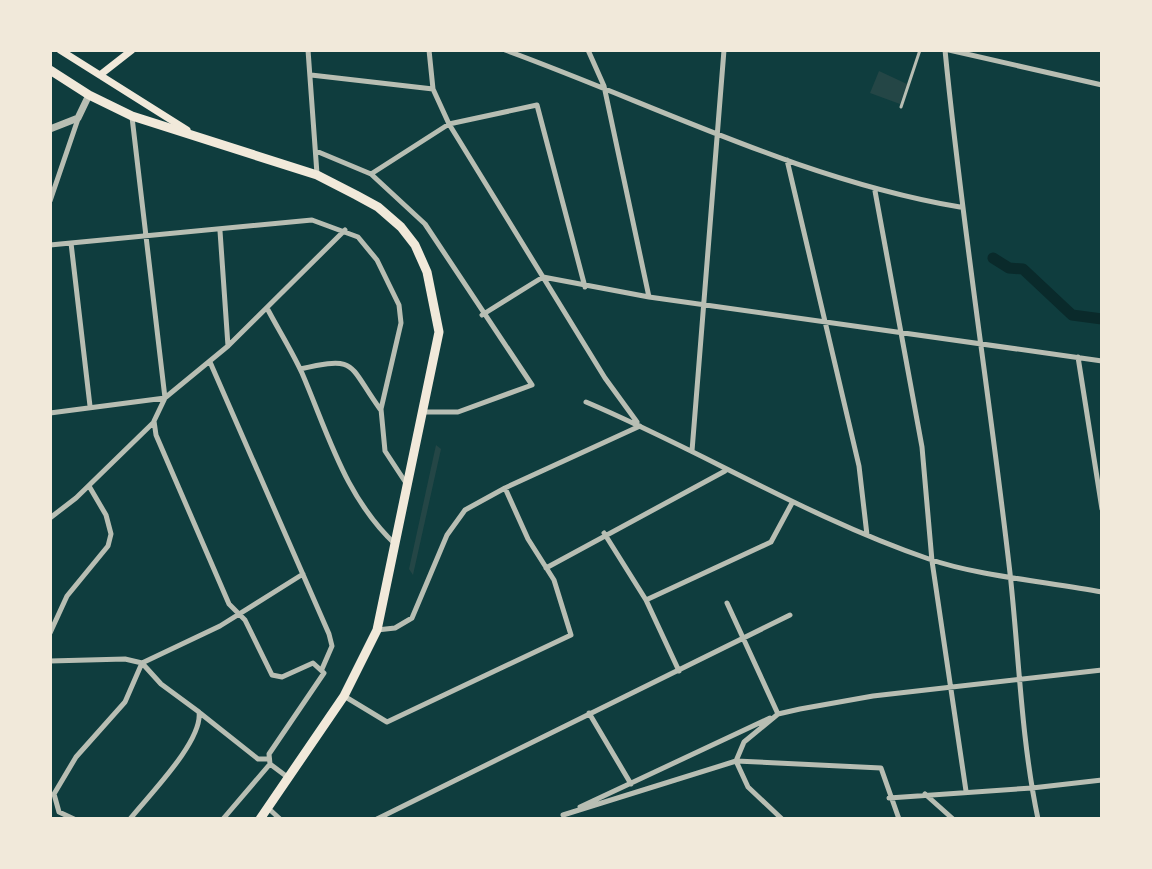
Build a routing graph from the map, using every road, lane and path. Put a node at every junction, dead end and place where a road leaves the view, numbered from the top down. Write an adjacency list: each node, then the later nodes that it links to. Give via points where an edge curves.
1 (60, 50): 10 (main road)
2 (132, 50): 12 (main road)
3 (308, 50): 13 (street)
4 (429, 50): 16 (street)
5 (505, 50): 15 (street)
6 (588, 50): 15 (street)
7 (724, 50): 23 (street)
8 (920, 50): 18 (lane)
9 (947, 50): 14 (street); 31 (street)
10 (74, 54): 12 (main road)
11 (50, 70): 17 (highway)
12 (100, 75): 24 (main road)
13 (311, 75): 16 (street); 25 (street)
14 (1102, 85)
15 (604, 86): 23 (street); 39 (street)
16 (433, 89): 21 (street)
17 (89, 95): 19 (highway); 20 (street)
18 (901, 107)
19 (132, 116): 24 (highway); 34 (street)
20 (78, 118): 22 (street); 30 (street)
21 (449, 124): 27 (street); 37 (street); 38 (street, via 537,105)
22 (50, 129)
23 (715, 132): 26 (street); 40 (street)
24 (196, 136): 28 (highway)
25 (316, 151): 27 (street); 28 (street)
26 (787, 160): 29 (street); 43 (street)
27 (371, 174): 42 (street, via 425,224)
28 (317, 175): 55 (highway, via 378,207 415,245 427,272 439,332)
29 (875, 191): 31 (street); 44 (street)
30 (50, 201)
31 (961, 207): 45 (street)
32 (345, 230): 33 (street, via 312,220); 41 (street); 54 (street, via 377,260 399,305 401,323)
33 (220, 231): 34 (street); 46 (street)
34 (145, 238): 35 (street); 51 (street)
35 (71, 243): 36 (street); 53 (street)
36 (50, 245)
37 (543, 277): 38 (street); 42 (street); 58 (street, via 605,378)
38 (585, 287): 39 (street)
39 (649, 297): 40 (street)
40 (705, 303): 43 (street); 59 (street)
41 (267, 308): 46 (street); 50 (street)
42 (482, 315): 55 (street, via 532,385 458,412)
43 (824, 321): 44 (street); 68 (street, via 859,466)
44 (900, 332): 45 (street); 70 (street, via 922,447)
45 (981, 343): 47 (street); 73 (street)
46 (228, 346): 49 (street)
47 (1078, 357): 48 (street); 65 (street)
48 (1102, 361)
49 (210, 362): 51 (street); 72 (street)
50 (300, 369): 54 (street, via 347,363); 69 (street, via 353,496)
51 (165, 398): 53 (street); 57 (street)
52 (586, 402): 58 (street)
53 (90, 406): 56 (street)
54 (381, 409): 62 (street, via 385,451)
55 (425, 412): 62 (highway)
56 (50, 413)
57 (154, 421): 61 (street); 77 (street, via 162,453 217,581)
58 (641, 425): 59 (street); 63 (street)
59 (692, 451): 60 (street)
60 (726, 471): 64 (street); 67 (street)
61 (89, 486): 66 (street); 80 (street, via 106,515 108,546 67,596)
62 (409, 487): 69 (highway)
63 (505, 488): 71 (street); 79 (street, via 465,510 447,535 412,618)
64 (792, 503): 68 (street); 75 (street, via 771,542)
65 (1102, 509)
66 (50, 518)
67 (604, 533): 71 (street); 75 (street)
68 (867, 536): 70 (street)
69 (396, 545): 79 (highway)
70 (932, 561): 73 (street); 88 (street)
71 (546, 568): 89 (street, via 571,635 387,722)
72 (303, 574): 77 (street); 84 (street, via 332,646)
73 (1010, 575): 74 (street); 87 (street)
74 (1102, 592)
75 (646, 600): 86 (street)
76 (727, 603): 81 (street)
77 (239, 615): 83 (street); 84 (street, via 272,675 282,677 313,663)
78 (790, 615): 81 (street)
79 (377, 630): 89 (highway)
80 (50, 633)
81 (744, 638): 86 (street); 92 (street)
82 (50, 661): 83 (street)
83 (142, 663): 90 (street); 102 (street, via 125,702 76,757)
84 (322, 669): 94 (street, via 322,679)
85 (1102, 670): 87 (street)
86 (679, 671): 91 (street)
87 (1018, 680): 88 (street); 98 (street)
88 (949, 689): 92 (street, via 873,696); 99 (street)
89 (344, 696): 95 (highway)
90 (199, 712): 94 (street); 107 (street, via 189,744)
91 (589, 712): 97 (street); 105 (street)
92 (778, 714): 93 (street, via 744,742); 97 (street)
93 (736, 761): 101 (street, via 881,768); 104 (street); 112 (street, via 748,787)
94 (269, 762): 95 (street); 108 (street)
95 (286, 776): 103 (highway)
96 (1102, 780): 98 (street)
97 (631, 784): 104 (street)
98 (1032, 788): 99 (street); 115 (street)
99 (966, 791): 100 (street)
100 (924, 793): 101 (street); 114 (street)
101 (889, 798): 113 (street)
102 (52, 806): 106 (street)
103 (267, 808): 109 (highway); 110 (street)
104 (563, 815): 111 (street)
105 (378, 818)
106 (74, 819)
107 (130, 819)
108 (223, 819)
109 (260, 819)
110 (280, 819)
111 (556, 819)
112 (782, 819)
113 (899, 819)
114 (953, 819)
115 (1038, 819)

